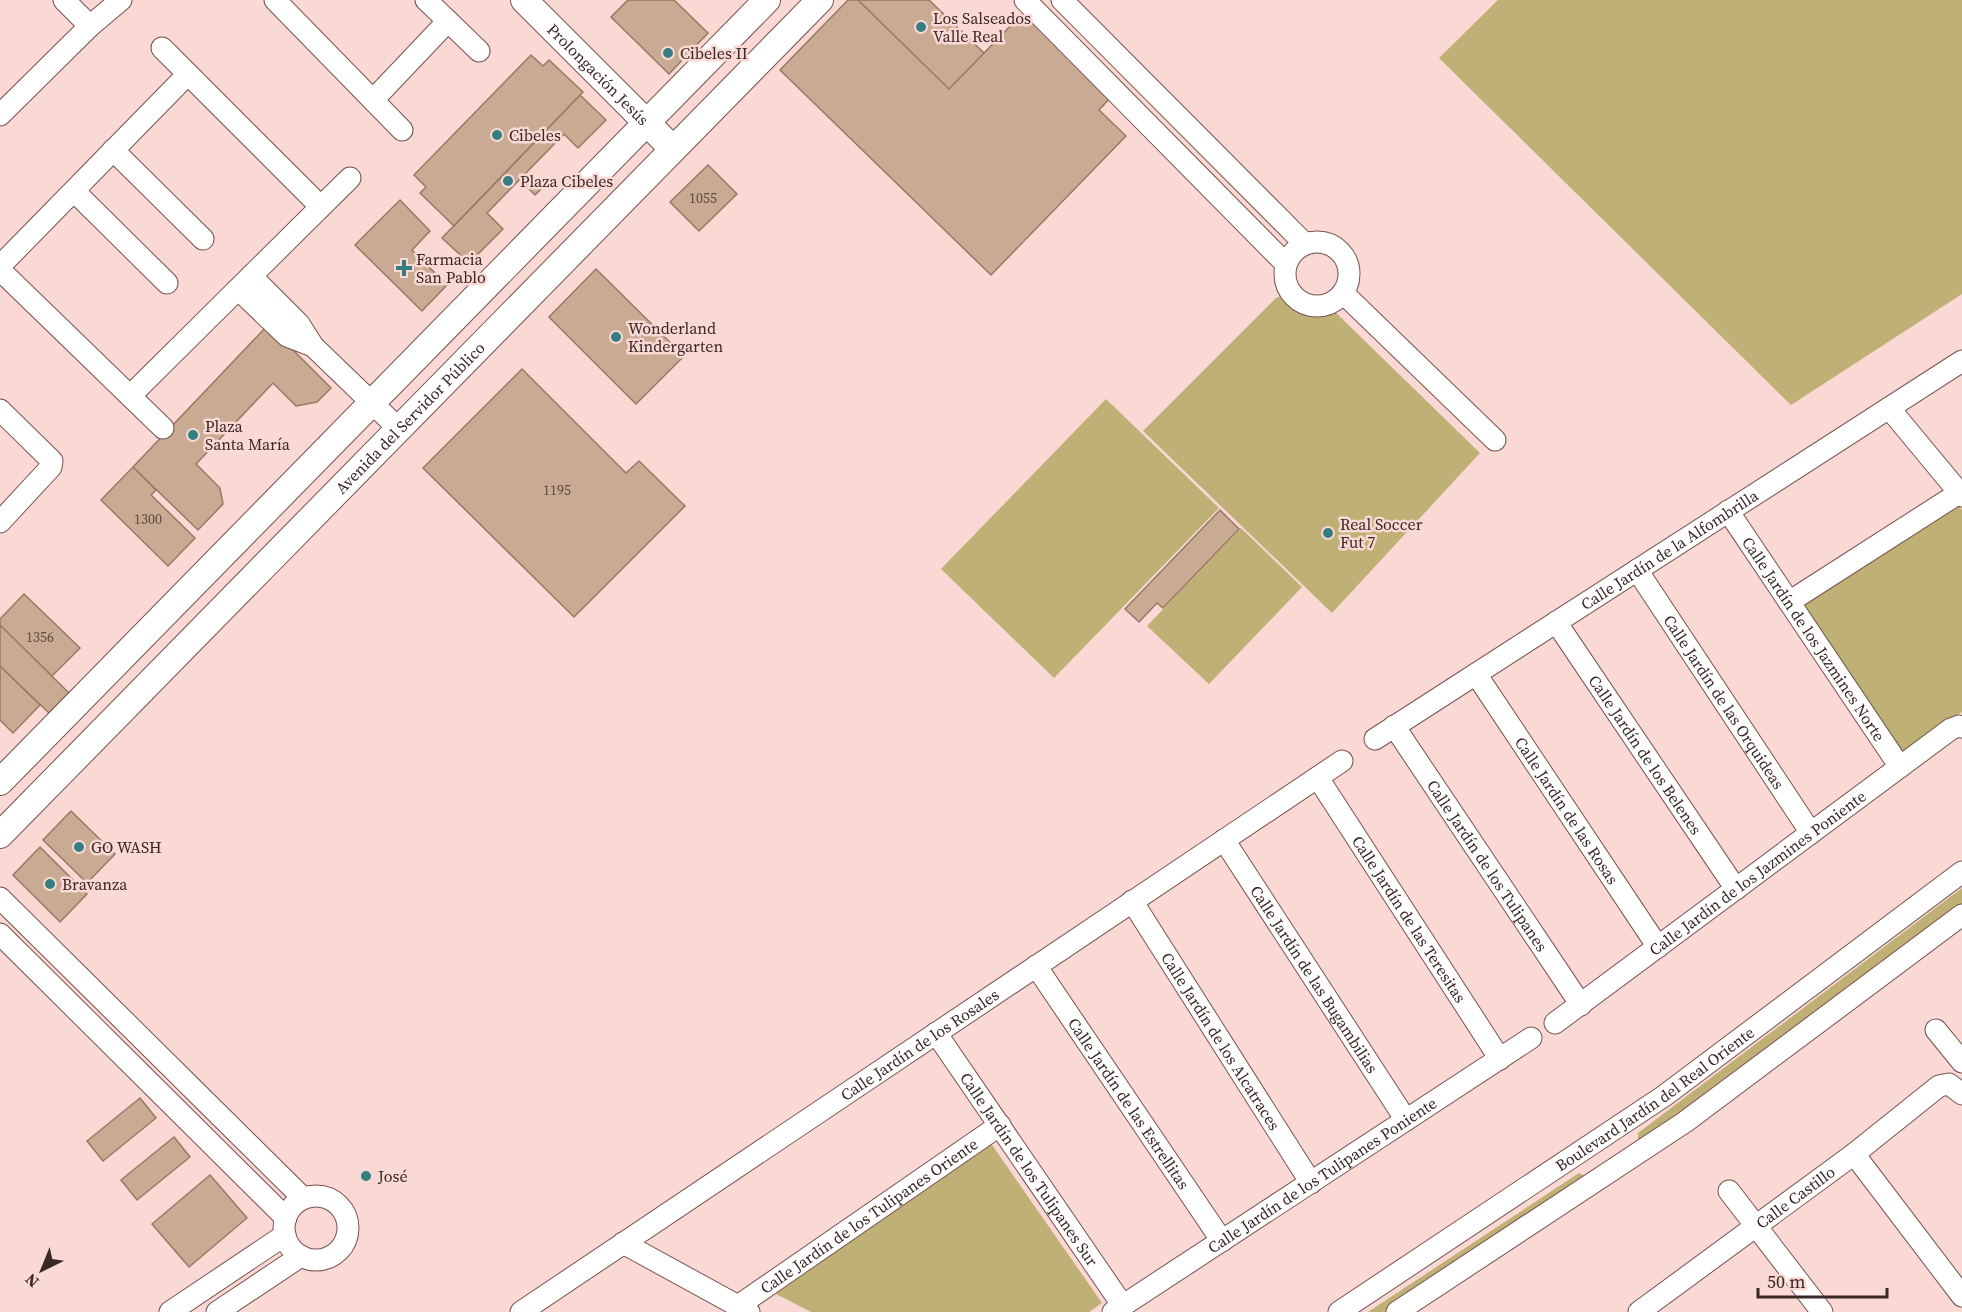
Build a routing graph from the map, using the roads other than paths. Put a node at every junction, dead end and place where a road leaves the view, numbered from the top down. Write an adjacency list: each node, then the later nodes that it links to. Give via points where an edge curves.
1 (64, 0): 11 (street)
2 (121, 0): 11 (street)
3 (275, 0): 15 (street)
4 (426, 0): 10 (street)
5 (525, 0): 17 (street, Prolongación Jesús)
6 (767, 0): 17 (street)
7 (820, 0): 19 (street, Avenida del Servidor Público)
8 (1025, 0): 26 (street)
9 (1062, 0): 25 (street)
10 (448, 21): 13 (street); 15 (street)
11 (90, 26): 16 (street)
12 (162, 48): 14 (street)
13 (479, 51)
14 (188, 74): 20 (street); 23 (street)
15 (373, 100): 18 (street)
16 (4, 105)
17 (646, 123): 19 (street, Prolongación Jesús); 33 (street)
18 (402, 130)
19 (673, 149): 37 (street, Avenida del Servidor Público)
20 (113, 150): 22 (street); 24 (street)
21 (350, 178): 23 (street)
22 (74, 190): 27 (street); 28 (street)
23 (320, 206): 29 (street)
24 (203, 239)
25 (1305, 244): 26 (street); 30 (street, via 1323,243 1339,251 1349,276)
26 (1286, 264): 30 (street, via 1284,273 1289,290 1302,303 1329,304)
27 (0, 268): 32 (street)
28 (167, 283)
29 (244, 283): 32 (street); 33 (street, via 299,324 313,346)
30 (1343, 293): 38 (street)
31 (1962, 361): 34 (street, Calle Jardín de la Alfombrilla)
32 (130, 396): 36 (street)
33 (372, 404): 37 (street); 52 (street)
34 (1889, 408): 39 (street); 40 (street, Calle Jardín de la Alfombrilla)
35 (0, 410): 41 (street, via 52,461 51,467)
36 (163, 428)
37 (399, 429): 54 (street, Avenida del Servidor Público)
38 (1495, 440)
39 (1961, 495): 43 (street)
40 (1728, 512): 42 (street, Calle Jardín de la Alfombrilla); 43 (street, Calle Jardín de los Jazmines Norte)
41 (0, 522)
42 (1637, 570): 44 (street, Calle Jardín de la Alfombrilla); 53 (street, Calle Jardín de las Orquideas)
43 (1789, 602): 50 (street, Calle Jardín de los Jazmines Norte)
44 (1557, 622): 45 (street, Calle Jardín de la Alfombrilla); 57 (street, Calle Jardín de los Belenes)
45 (1476, 674): 46 (street, Calle Jardín de la Alfombrilla); 62 (street, Calle Jardín de las Rosas)
46 (1394, 726): 48 (street, Calle Jardín de la Alfombrilla); 64 (street, Calle Jardín de los Tulipanes)
47 (1962, 727): 50 (street, Calle Jardín de los Jazmines Poniente, via 1951,729)
48 (1375, 739)
49 (1342, 761): 51 (street)
50 (1900, 767): 53 (street, Calle Jardín de los Jazmines Poniente)
51 (1318, 778): 55 (street, Calle Jardín de los Rosales); 69 (street, Calle Jardín de las Teresitas)
52 (0, 782)
53 (1811, 833): 57 (street, Calle Jardín de los Jazmines Poniente)
54 (0, 835)
55 (1224, 840): 59 (street, Calle Jardín de los Rosales); 72 (street, Calle Jardín de las Bugambilias)
56 (1962, 872): 74 (street, Boulevard Jardín del Real Oriente, via 1664,1096)
57 (1736, 889): 62 (street, Calle Jardín de los Jazmines Poniente)
58 (0, 898): 79 (street)
59 (1132, 902): 63 (street, Calle Jardín de los Rosales); 77 (street, Calle Jardín de los Alcatraces)
60 (1962, 915): 76 (street, Boulevard Jardín del Real Oriente, via 1685,1122)
61 (0, 934): 81 (street)
62 (1658, 947): 64 (street, Calle Jardín de los Jazmines Poniente)
63 (1036, 966): 67 (street, Calle Jardín de los Rosales); 82 (street, Calle Jardín de las Estrellitas)
64 (1581, 1005): 65 (street, Calle Jardín de los Jazmines Poniente)
65 (1556, 1023)
66 (1936, 1030): 70 (street)
67 (936, 1034): 73 (street, Calle Jardín de los Tulipanes Sur); 83 (street, Calle Jardín de los Rosales)
68 (1531, 1038): 69 (street, Calle Jardín de los Tulipanes Poniente)
69 (1500, 1059): 72 (street, Calle Jardín de los Tulipanes Poniente)
70 (1962, 1062)
71 (1955, 1089): 75 (street, Calle Castillo, via 1939,1086)
72 (1406, 1120): 77 (street, Calle Jardín de los Tulipanes Poniente)
73 (1000, 1125): 87 (street, Calle Jardín de los Tulipanes Oriente); 88 (street, Calle Jardín de los Tulipanes Sur)
74 (1602, 1137): 76 (street); 92 (street, Boulevard Jardín del Real Oriente)
75 (1854, 1154): 80 (street, Calle Castillo); 85 (street)
76 (1620, 1165): 93 (street, Boulevard Jardín del Real Oriente)
77 (1311, 1183): 82 (street, Calle Jardín de los Tulipanes Poniente)
78 (1729, 1191): 80 (street)
79 (303, 1198): 81 (street, via 292,1206); 84 (street, via 318,1196 343,1209 348,1237 341,1250 329,1258 314,1260)
80 (1757, 1225): 86 (street, Calle Castillo); 95 (street)
81 (285, 1226): 84 (street, via 288,1243); 89 (street)
82 (1222, 1240): 88 (street, Calle Jardín de los Tulipanes Poniente)
83 (623, 1243): 87 (street); 91 (street, Calle Jardín de los Rosales)
84 (301, 1256): 90 (street)
85 (1962, 1296)
86 (1663, 1305): 94 (street, Calle Castillo)
87 (744, 1309)
88 (1118, 1309)
89 (170, 1312)
90 (217, 1312)
91 (521, 1312)
92 (1339, 1312)
93 (1397, 1312)
94 (1639, 1312)
95 (1822, 1312)

